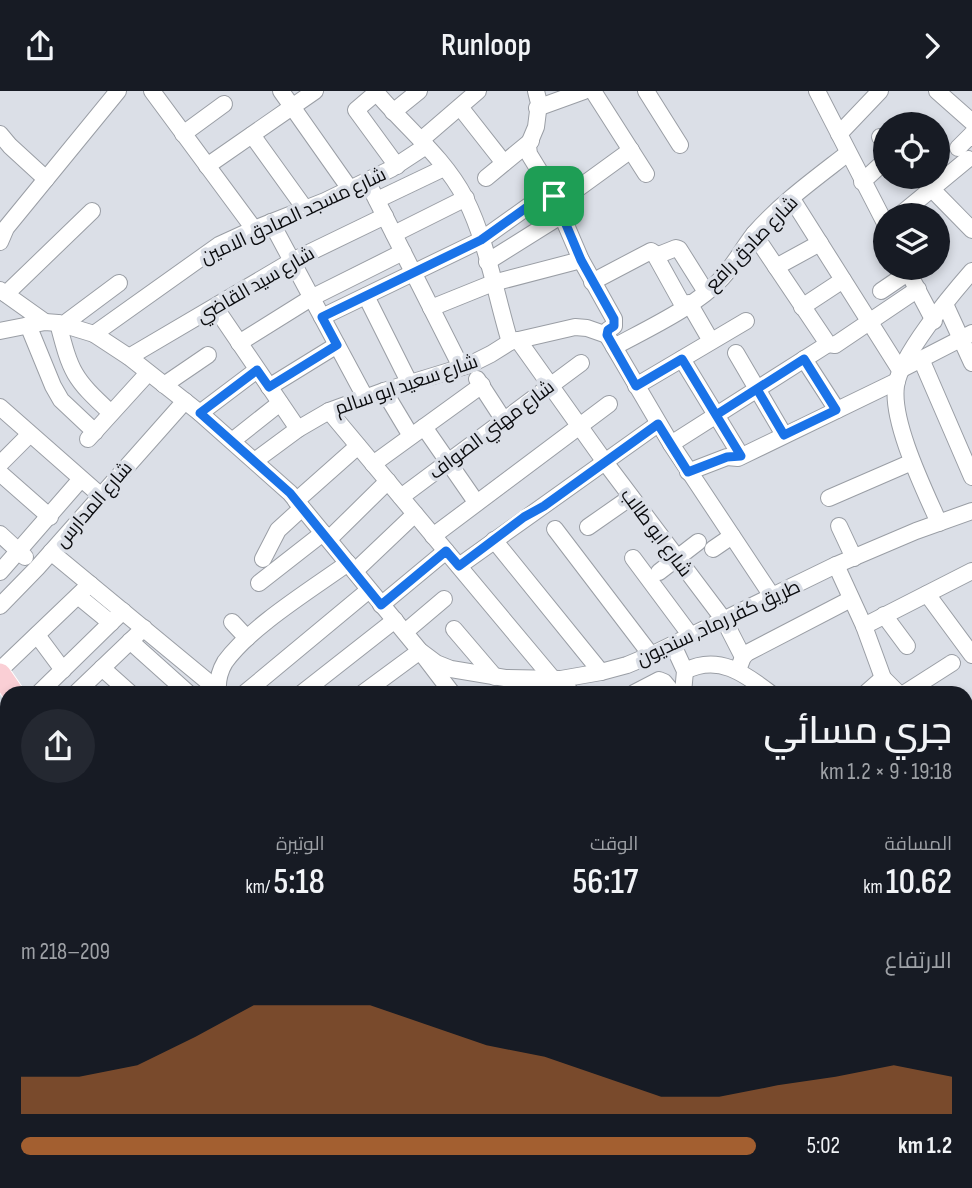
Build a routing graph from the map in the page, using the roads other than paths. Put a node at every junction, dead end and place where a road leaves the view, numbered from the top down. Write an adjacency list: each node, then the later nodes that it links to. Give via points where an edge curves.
1 (118, 91): 39 (street)
2 (152, 91): 21 (street)
3 (281, 91): 16 (street)
4 (315, 91): 16 (street)
5 (419, 91): 19 (street)
6 (478, 91): 17 (street, شارع مسجد الصادق الامين)
7 (536, 91): 18 (street)
8 (584, 91): 18 (street)
9 (593, 91): 29 (street)
10 (646, 91): 28 (street)
11 (817, 91): 22 (street)
12 (880, 91): 22 (street)
13 (937, 91): 20 (street)
14 (376, 92): 19 (street, شارع ابو طالب); 33 (street, via 356,110)
15 (224, 104): 21 (street)
16 (292, 107): 24 (street); 43 (street)
17 (460, 107): 26 (street, شارع مسجد الصادق الامين); 31 (street)
18 (537, 108): 25 (street)
19 (393, 112): 26 (street, شارع ابو طالب)
20 (972, 122)
21 (183, 134): 32 (street)
22 (839, 134): 30 (street)
23 (972, 134): 35 (street)
24 (253, 135): 32 (street); 51 (street)
25 (531, 141): 31 (street); 48 (street, via 529,154)
26 (423, 143): 33 (street, شارع مسجد الصادق الامين); 34 (street, شارع ابو طالب)
27 (3, 145): 39 (street)
28 (680, 145)
29 (631, 150): 37 (street); 48 (street)
30 (848, 153): 41 (street); 46 (street, شارع صادق رافع)
31 (504, 163): 38 (street)
32 (207, 166): 55 (street)
33 (394, 167): 40 (street, شارع مسجد الصادق الامين); 42 (street)
34 (444, 168): 42 (street); 45 (street, شارع ابو طالب)
35 (950, 168)
36 (873, 172): 41 (street)
37 (646, 174)
38 (486, 178)
39 (46, 179): 60 (street)
40 (367, 181): 43 (street, شارع مسجد الصادق الامين); 47 (street)
41 (862, 182): 49 (street)
42 (402, 188): 47 (street)
43 (350, 189): 51 (street, شارع مسجد الصادق الامين)
44 (932, 189): 50 (street); 56 (street)
45 (466, 198): 57 (street); 59 (street, شارع ابو طالب)
46 (792, 199): 58 (street, شارع صادق رافع); 61 (street)
47 (377, 200): 53 (street)
48 (557, 202): 59 (street); 64 (street); 66 (street)
49 (874, 203)
50 (915, 203)
51 (306, 210): 54 (street, شارع مسجد الصادق الامين)
52 (92, 211): 78 (street)
53 (385, 216): 57 (street); 65 (street, شارع سيد القاضي)
54 (271, 222): 55 (street, شارع مسجد الصادق الامين); 65 (street)
55 (254, 229): 94 (street, شارع مسجد الصادق الامين, via 188,265)
56 (972, 230)
57 (394, 234): 62 (street)
58 (754, 234): 67 (street); 79 (street, شارع صادق رافع, via 723,278)
59 (481, 240): 66 (street, شارع ابو طالب); 68 (street)
60 (0, 242)
61 (820, 243): 67 (street); 69 (street)
62 (403, 252): 68 (street); 81 (street)
63 (655, 255): 73 (street, via 646,253); 79 (street, via 679,249); 83 (street)
64 (581, 260): 73 (street); 75 (street)
65 (292, 261): 81 (street); 84 (street, شارع سيد القاضي)
66 (487, 263): 75 (street, شارع ابو طالب)
67 (776, 267): 85 (street)
68 (414, 273): 80 (street); 86 (street)
69 (843, 280): 85 (street); 89 (street)
70 (895, 280): 77 (street)
71 (913, 280): 76 (street)
72 (970, 280): 82 (street)
73 (592, 282): 97 (street, via 614,319 608,330)
74 (119, 283): 91 (street)
75 (493, 283): 86 (street); 96 (street, شارع ابو طالب)
76 (918, 289): 89 (street); 90 (street)
77 (881, 291)
78 (3, 292): 91 (street)
79 (706, 292): 83 (street, شارع صادق رافع)
80 (366, 296): 87 (street); 114 (street)
81 (312, 298): 87 (street); 99 (street)
82 (945, 304): 90 (street); 95 (street)
83 (687, 305): 97 (street, شارع صادق رافع); 98 (street)
84 (215, 307): 99 (street); 104 (street, شارع سيد القاضي)
85 (802, 307): 100 (street)
86 (431, 308): 110 (street)
87 (322, 317): 101 (street)
88 (746, 321): 98 (street)
89 (869, 321): 100 (street, via 835,345); 113 (street)
90 (934, 321): 113 (street)
91 (56, 323): 92 (street); 94 (street, طريق كفر رماد, سنديون); 130 (street, via 75,377)
92 (28, 325): 93 (street); 130 (street, via 52,386 91,436)
93 (0, 331)
94 (94, 334): 104 (street, طريق كفر رماد, سنديون)
95 (967, 336): 107 (street); 109 (street)
96 (514, 341): 97 (street, شارع سعيد ابو سالم, via 575,327 587,328); 110 (street, شارع سعيد ابو سالم); 117 (street, شارع ابو طالب)
97 (610, 341): 118 (street)
98 (711, 341): 105 (street)
99 (239, 342): 111 (street)
100 (828, 344): 106 (street)
101 (337, 345): 119 (street); 122 (street)
102 (736, 353): 120 (street)
103 (208, 355): 115 (street)
104 (129, 357): 112 (street, طريق كفر رماد, سنديون)
105 (682, 359): 118 (street); 131 (street)
106 (804, 359): 120 (street); 127 (street)
107 (921, 359): 113 (street); 151 (street)
108 (581, 363): 117 (street, شارع مهني الصواف)
109 (972, 363)
110 (465, 366): 114 (street, شارع سعيد ابو سالم); 116 (street)
111 (257, 370): 119 (street); 129 (street)
112 (148, 373): 115 (street, طريق كفر رماد, سنديون); 130 (street)
113 (899, 376): 127 (street); 146 (street, via 897,404)
114 (410, 384): 121 (street, شارع سعيد ابو سالم)
115 (164, 385): 123 (street, طريق كفر رماد, سنديون)
116 (482, 385): 132 (street); 136 (street)
117 (550, 385): 132 (street, شارع مهني الصواف); 134 (street, شارع ابو طالب)
118 (636, 386): 133 (street)
119 (269, 387): 124 (street)
120 (757, 389): 131 (street); 138 (street)
121 (384, 391): 122 (street, شارع سعيد ابو سالم); 136 (street)
122 (365, 397): 128 (street, شارع سعيد ابو سالم)
123 (185, 401): 129 (street, طريق كفر رماد, سنديون); 154 (street, شارع المدارس)
124 (280, 403): 135 (street); 139 (street)
125 (609, 404): 134 (street)
126 (0, 407): 137 (street)
127 (836, 410): 138 (street)
128 (329, 411): 135 (street, شارع سعيد ابو سالم); 141 (street)
129 (200, 413): 139 (street, طريق كفر رماد, سنديون)
130 (111, 414)
131 (716, 415): 140 (street); 142 (street)
132 (503, 419): 144 (street, شارع مهني الصواف)
133 (658, 424): 140 (street); 145 (street)
134 (579, 426): 145 (street, شارع ابو طالب); 158 (street)
135 (298, 429): 143 (street, شارع سعيد ابو سالم)
136 (418, 432): 144 (street); 148 (street)
137 (29, 435): 147 (street); 152 (street)
138 (784, 435): 142 (street)
139 (232, 441): 143 (street, طريق كفر رماد, سنديون)
140 (671, 445): 149 (street)
141 (358, 446): 148 (street); 159 (street)
142 (741, 456): 149 (street)
143 (256, 460): 159 (street, طريق كفر رماد, سنديون)
144 (448, 461): 155 (street, شارع مهني الصواف); 158 (street)
145 (605, 462): 156 (street, شارع ابو طالب); 171 (street)
146 (912, 462): 157 (street); 163 (street)
147 (0, 464)
148 (373, 464): 153 (street)
149 (688, 472): 170 (street)
150 (0, 473): 162 (street)
151 (972, 477)
152 (81, 479): 154 (street); 162 (street)
153 (388, 481): 155 (street); 168 (street)
154 (100, 495): 174 (street, شارع المدارس)
155 (401, 497): 161 (street)
156 (631, 497): 165 (street); 176 (street, شارع ابو طالب)
157 (829, 498)
158 (476, 502): 169 (street)
159 (299, 504): 168 (street, طريق كفر رماد, سنديون); 178 (street)
160 (972, 511): 163 (street, طريق كفر رماد, سنديون)
161 (415, 514): 169 (street); 181 (street)
162 (50, 517): 172 (street)
163 (939, 523): 177 (street, طريق كفر رماد, سنديون)
164 (839, 526): 177 (street)
165 (588, 527)
166 (555, 529): 212 (street)
167 (0, 534): 172 (street)
168 (326, 536): 181 (street, طريق كفر رماد, سنديون); 186 (street)
169 (433, 536): 173 (street)
170 (732, 537): 176 (street); 191 (street)
171 (494, 540): 180 (street); 220 (street)
172 (19, 551): 182 (street); 183 (street)
173 (446, 551): 180 (street); 194 (street)
174 (51, 552): 182 (street, شارع المدارس); 187 (street)
175 (633, 558): 206 (street)
176 (677, 558): 184 (street); 198 (street, شارع ابو طالب)
177 (854, 558): 179 (street, طريق كفر رماد, سنديون)
178 (263, 559)
179 (836, 565): 191 (street, طريق كفر رماد, سنديون); 193 (street)
180 (459, 566): 223 (street)
181 (351, 567): 188 (street, طريق كفر رماد, سنديون); 207 (street)
182 (37, 568): 195 (street, شارع المدارس)
183 (0, 572)
184 (659, 572)
185 (971, 574): 189 (street)
186 (259, 583)
187 (90, 584): 190 (street); 196 (street)
188 (369, 590): 194 (street, طريق كفر رماد, سنديون); 230 (street)
189 (927, 594): 197 (street); 213 (street)
190 (78, 596): 200 (street); 205 (street)
191 (772, 596): 198 (street, طريق كفر رماد, سنديون)
192 (444, 599): 201 (street)
193 (852, 599): 202 (street); 214 (street)
194 (381, 605): 201 (street, طريق كفر رماد, سنديون)
195 (0, 606)
196 (123, 611): 200 (street); 203 (street)
197 (884, 615): 202 (street); 210 (street)
198 (724, 620): 206 (street, طريق كفر رماد, سنديون); 214 (street, شارع ابو طالب)
199 (232, 622): 207 (street)
200 (111, 623): 217 (street)
201 (400, 626): 211 (street, طريق كفر رماد, سنديون); 231 (street)
202 (864, 626): 222 (street)
203 (144, 628): 208 (street); 228 (street)
204 (454, 629): 221 (street)
205 (37, 635): 217 (street); 219 (street)
206 (691, 636): 209 (street, طريق كفر رماد, سنديون)
207 (247, 638): 229 (street, via 224,664)
208 (130, 641): 216 (street); 227 (street)
209 (673, 645): 212 (street, طريق كفر رماد, سنديون); 218 (street)
210 (907, 646)
211 (420, 651): 221 (street, طريق كفر رماد, سنديون, via 451,669); 232 (street); 233 (street)
212 (651, 655): 220 (street, طريق كفر رماد, سنديون)
213 (972, 655)
214 (740, 663): 218 (street, via 707,664); 239 (street)
215 (952, 663): 242 (street)
216 (102, 668): 225 (street); 226 (street)
217 (63, 670): 224 (street)
218 (685, 671): 238 (street)
219 (0, 672)
220 (601, 672): 223 (street, طريق كفر رماد, سنديون)
221 (495, 677): 234 (street, طريق كفر رماد, سنديون)
222 (883, 678): 240 (street); 241 (street)
223 (557, 679): 234 (street, طريق كفر رماد, سنديون); 235 (street)
224 (46, 686)
225 (83, 686)
226 (122, 686)
227 (180, 686)
228 (211, 686)
229 (217, 686)
230 (253, 686)
231 (312, 686)
232 (372, 686)
233 (448, 686)
234 (534, 686)
235 (564, 686)
236 (647, 686): 237 (street, via 659,680)
237 (667, 686)
238 (683, 686)
239 (761, 686)
240 (874, 686)
241 (891, 686)
242 (930, 686)

